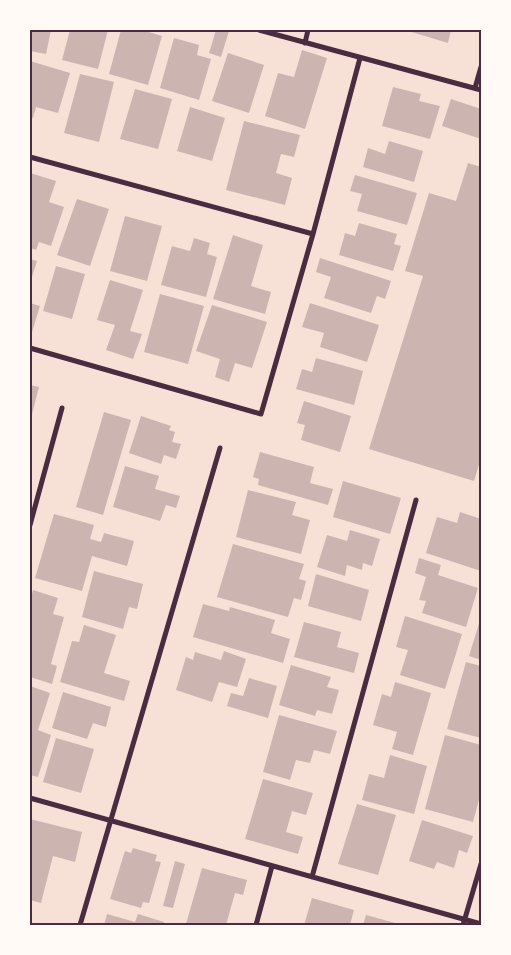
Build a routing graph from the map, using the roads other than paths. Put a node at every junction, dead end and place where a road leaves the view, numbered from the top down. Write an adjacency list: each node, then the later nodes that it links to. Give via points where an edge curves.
1 (259, 30): 3 (street)
2 (308, 30): 3 (street)
3 (305, 43): 4 (street)
4 (360, 58): 6 (street); 8 (street)
5 (481, 68): 6 (street)
6 (478, 89)
7 (30, 157): 8 (street)
8 (314, 234): 9 (street, via 261,414)
9 (30, 348)
10 (62, 408): 13 (street)
11 (220, 448): 15 (street)
12 (416, 500): 18 (street)
13 (30, 525)
14 (30, 798): 15 (street)
15 (110, 820): 17 (street); 21 (street)
16 (481, 864): 19 (street)
17 (272, 866): 18 (street); 22 (street)
18 (312, 877): 19 (street)
19 (463, 922): 20 (street)
20 (481, 924)
21 (80, 925)
22 (256, 925)

